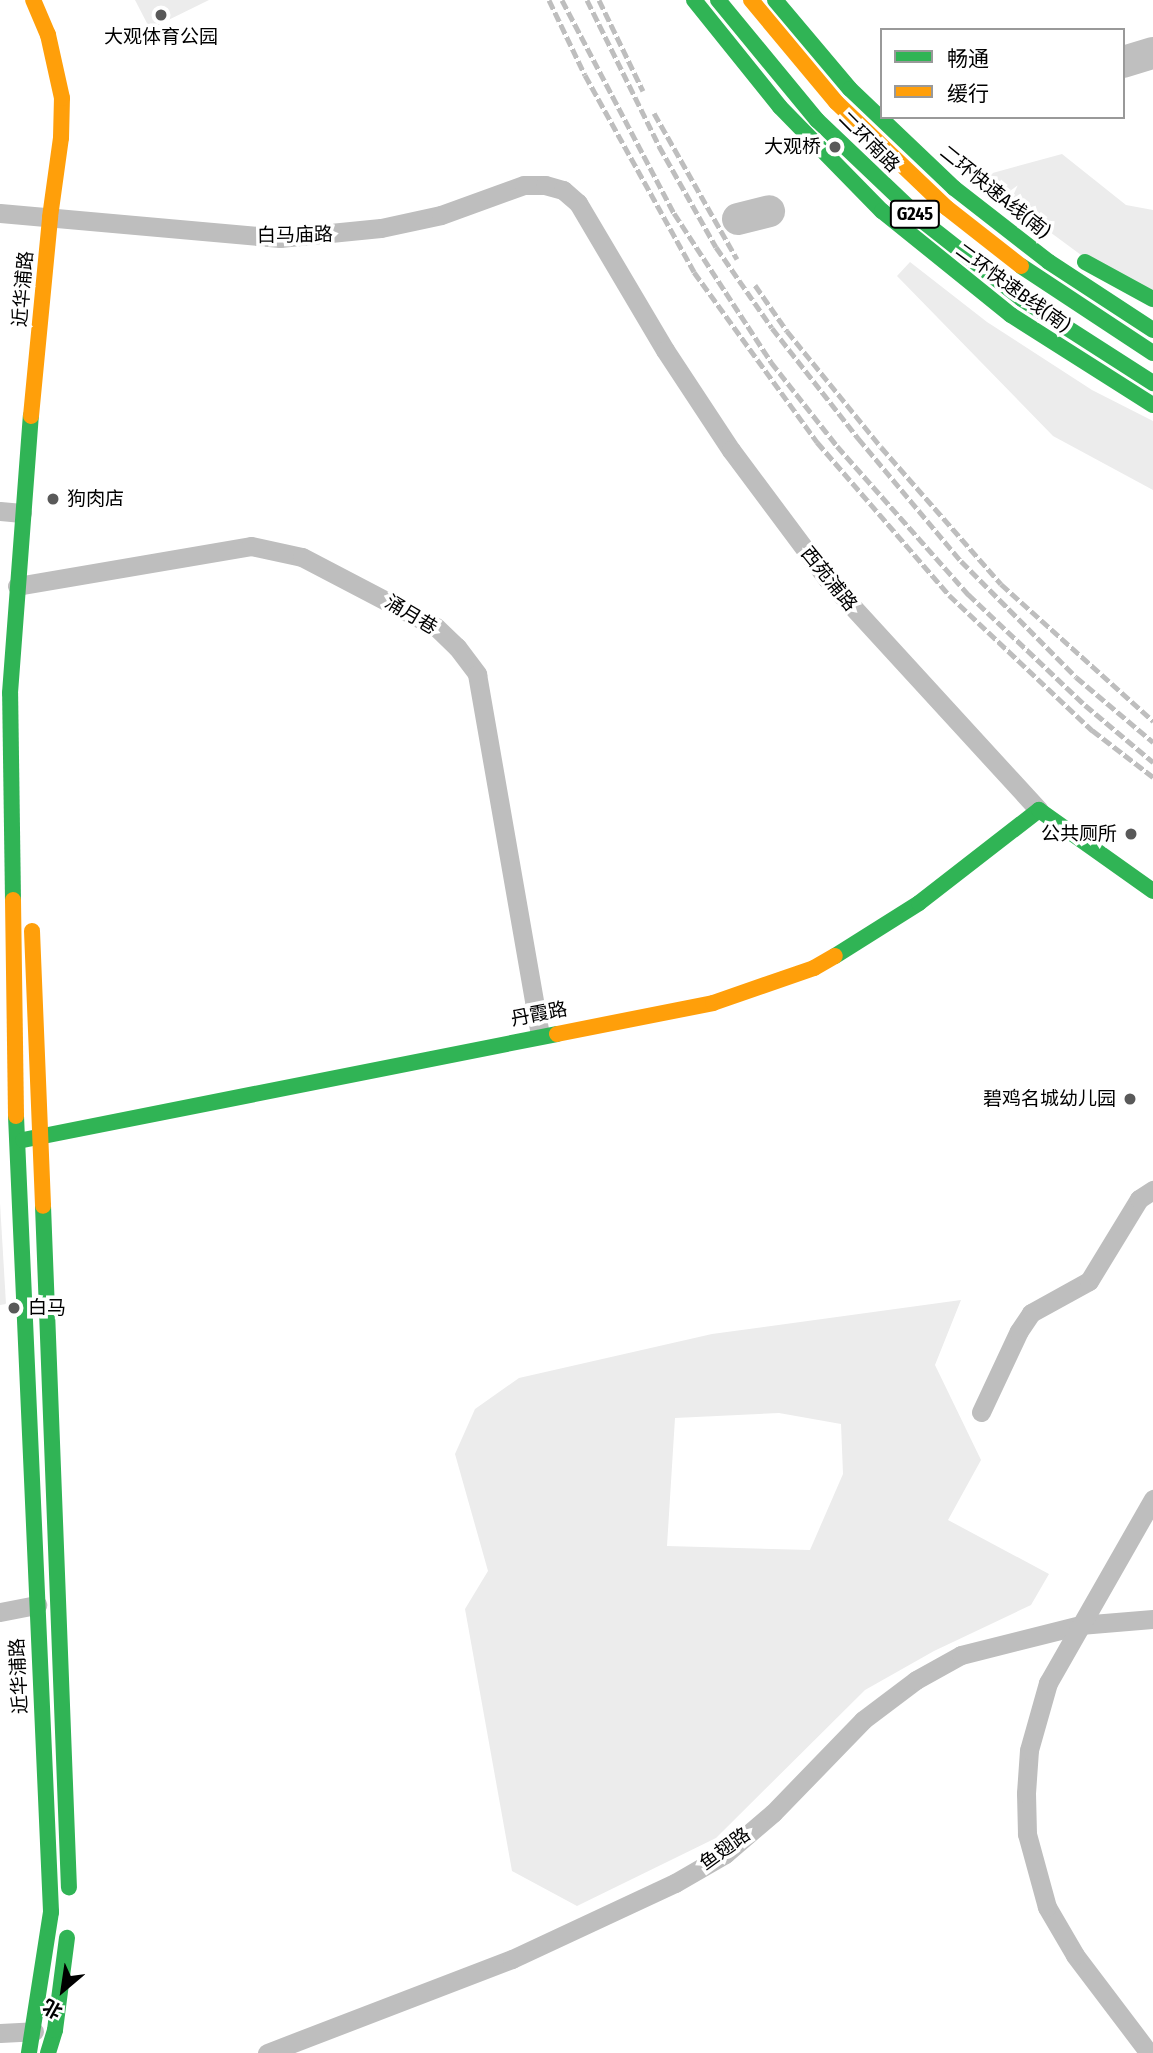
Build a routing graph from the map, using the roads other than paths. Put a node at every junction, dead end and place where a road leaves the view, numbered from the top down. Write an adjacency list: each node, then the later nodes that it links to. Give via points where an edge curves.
1 (33, 0): 15 (main road, 近华浦路, via 48,35 62,98)
2 (51, 0): 7 (main road)
3 (694, 0): 22 (main road, 二环快速B线(南), via 788,116 902,228 1011,315)
4 (718, 0): 21 (main road, 二环南路 / G245, via 817,120 924,222 1022,299)
5 (751, 0): 20 (main road, 二环南路 / G245, via 836,102 941,203 1037,278)
6 (775, 0): 8 (main road, 二环快速A线(南))
7 (64, 29)
8 (828, 65): 9 (main road); 10 (main road, 二环快速A线(南))
9 (880, 113)
10 (880, 118)
11 (881, 119): 19 (main road, 二环快速A线(南), via 984,213)
12 (887, 119): 16 (main road)
13 (578, 203): 15 (street, 白马庙路, via 545,185 524,185 405,223 280,238); 28 (street, 西苑浦路, via 731,450 828,580)
14 (0, 213): 15 (street, 白马庙路)
15 (64, 218): 25 (main road, 近华浦路)
16 (1047, 239)
17 (1067, 251): 18 (main road)
18 (1153, 299)
19 (1153, 331)
20 (1153, 353)
21 (1153, 383)
22 (1153, 405)
23 (44, 463): 26 (main road, 近华浦路)
24 (0, 511): 25 (street)
25 (22, 513): 26 (main road, 近华浦路)
26 (25, 586): 27 (main road, 近华浦路, via 10,693); 29 (main road, 近华浦路); 32 (street, 涌月巷, via 251,546 302,557 436,627 477,674)
27 (6, 808): 34 (main road, 近华浦路)
28 (1039, 810): 30 (main road, 西苑浦路); 32 (main road, 丹霞路, via 919,903 814,968 713,1003)
29 (29, 858)
30 (1153, 891)
31 (31, 914): 33 (main road)
32 (540, 1034): 33 (main road, 丹霞路)
33 (39, 1137): 34 (main road, 丹霞路); 42 (main road)
34 (8, 1143): 38 (main road, 近华浦路)
35 (1153, 1190): 36 (street, via 1139,1199 1089,1281 1031,1313)
36 (981, 1412)
37 (1153, 1499): 41 (street)
38 (37, 1605): 39 (street); 44 (main road, 近华浦路, via 51,1912)
39 (0, 1612)
40 (1153, 1619): 41 (street, 鱼翅路)
41 (1080, 1625): 48 (street, 鱼翅路, via 961,1655 916,1680 863,1720 773,1813 725,1853 676,1883 512,1959); 49 (street, via 1048,1683 1028,1750 1027,1834 1047,1907 1075,1955)
42 (69, 1899)
43 (68, 1926): 47 (main road)
44 (34, 2031): 45 (street); 46 (main road, 近华浦路)
45 (0, 2033)
46 (29, 2053)
47 (48, 2053)
48 (267, 2053)
49 (1149, 2053)

